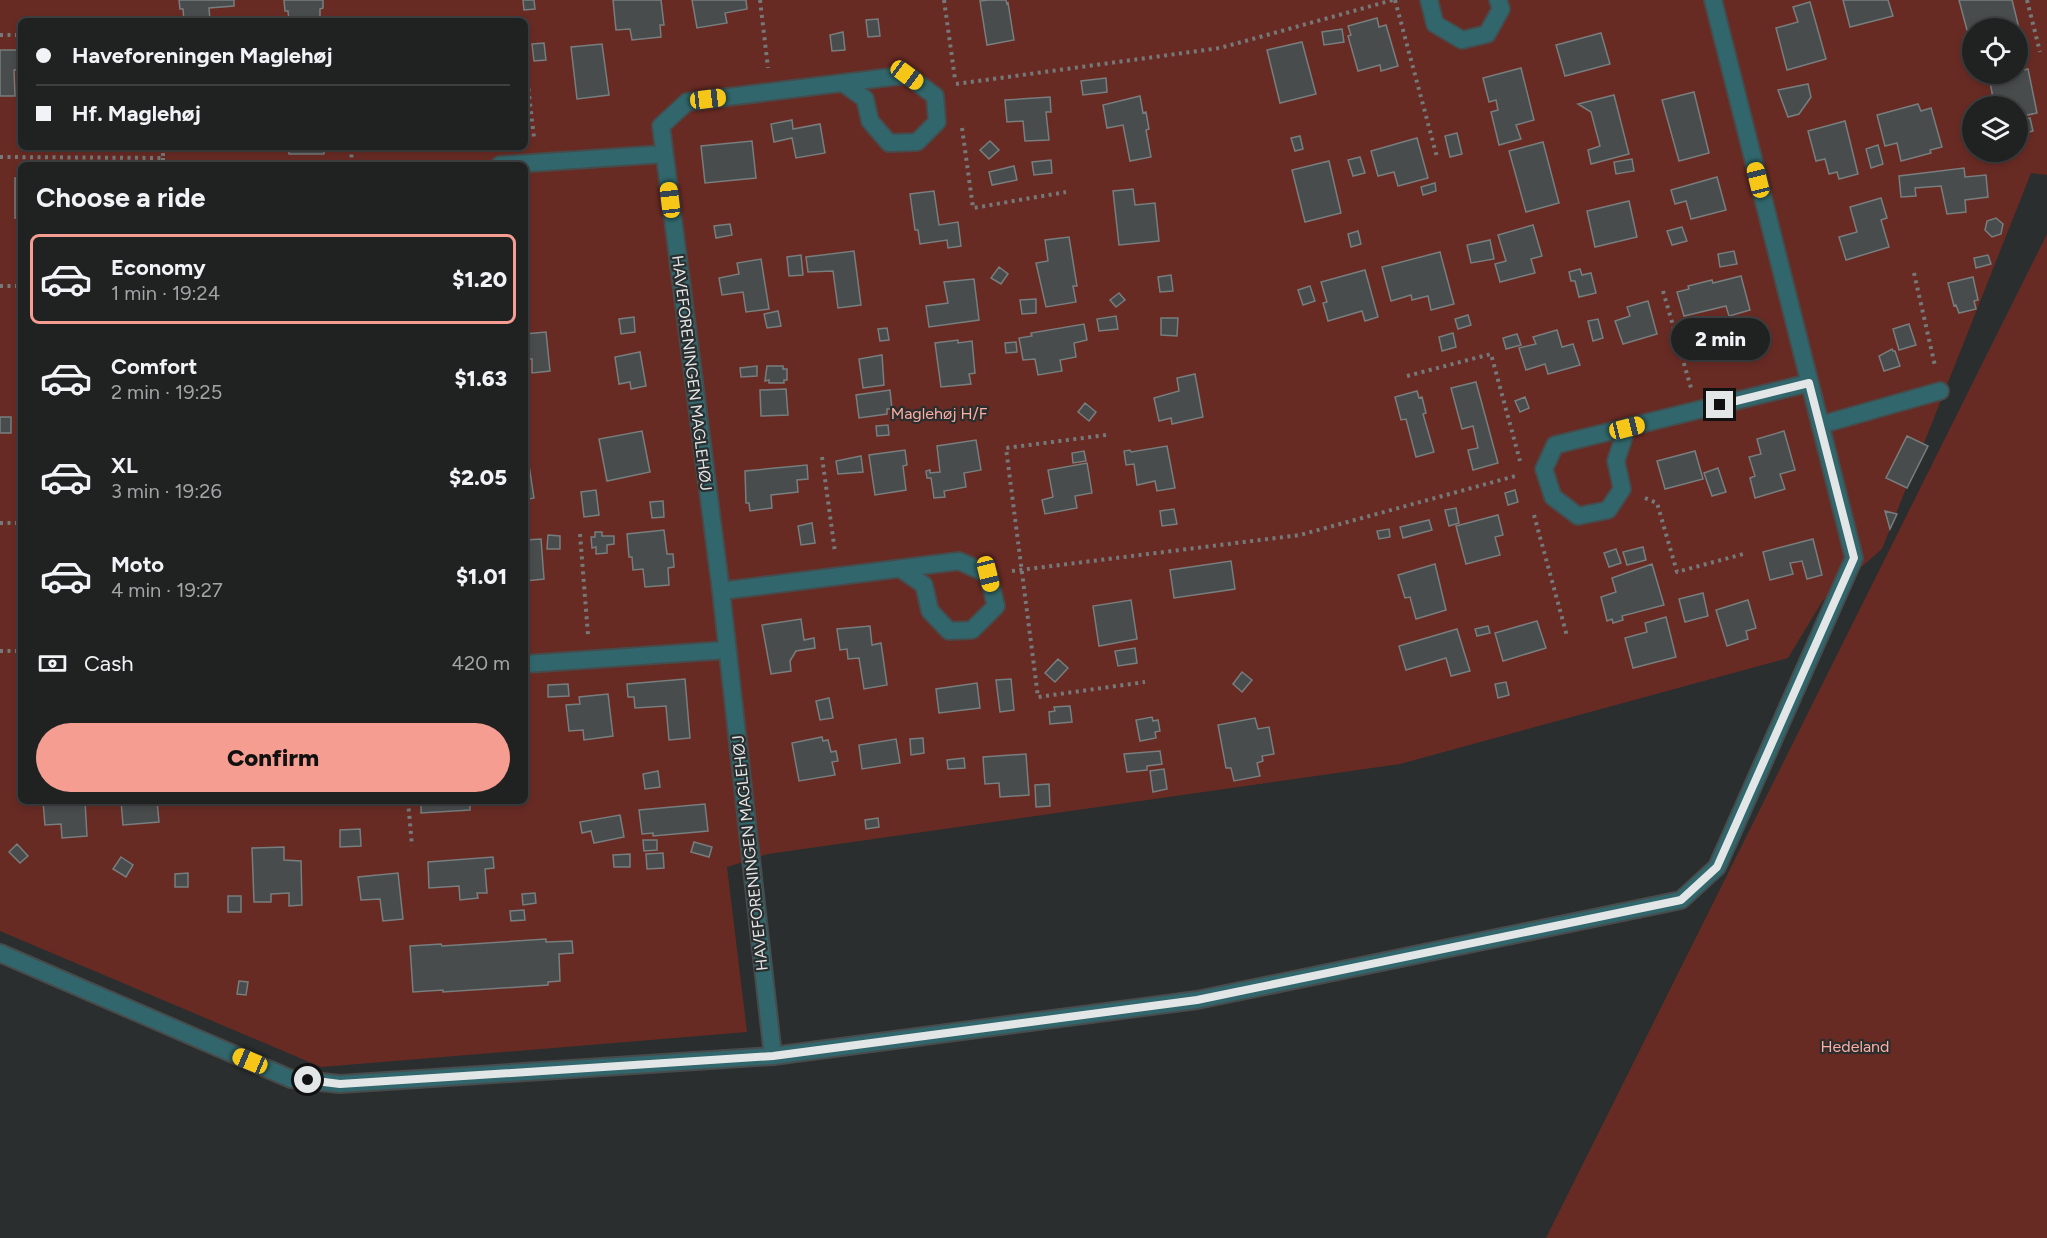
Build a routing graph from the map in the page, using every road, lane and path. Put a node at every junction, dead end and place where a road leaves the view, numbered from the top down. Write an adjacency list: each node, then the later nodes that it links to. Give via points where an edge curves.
1 (760, 0): 14 (path)
2 (944, 0): 12 (path)
3 (1394, 0): 12 (path, via 1220,48); 20 (path)
4 (1429, 0): 5 (street, via 1435,24 1462,40 1487,34 1501,9)
5 (1498, 0)
6 (1713, 0): 32 (street)
7 (2027, 0): 10 (path)
8 (0, 35): 9 (path)
9 (18, 35)
10 (2040, 52)
11 (843, 83): 14 (street, HAVEFORENINGEN MAGLEHØJ); 15 (street, HAVEFORENINGEN MAGLEHØJ, via 907,75); 15 (street, via 865,99 870,121 889,143 917,142 937,122)
12 (956, 84): 15 (path); 16 (path)
13 (528, 85): 24 (path)
14 (772, 91): 19 (street, HAVEFORENINGEN MAGLEHØJ, via 687,102 661,126)
15 (935, 96)
16 (957, 96)
17 (961, 118): 26 (path, via 973,208)
18 (163, 150): 22 (path)
19 (664, 154): 24 (street); 51 (street, HAVEFORENINGEN MAGLEHØJ)
20 (1437, 157)
21 (0, 158): 22 (path)
22 (163, 158): 23 (path)
23 (163, 162)
24 (537, 162): 25 (street)
25 (528, 163)
26 (1066, 192)
27 (1914, 273): 33 (path)
28 (0, 286): 29 (path)
29 (18, 286)
30 (1663, 291): 34 (path)
31 (1407, 376): 40 (path, via 1491,354)
32 (1809, 383): 34 (street); 35 (street)
33 (1940, 391): 35 (street)
34 (1697, 410): 36 (street)
35 (1820, 425): 62 (street, via 1854,558 1717,867 1681,900 1197,1000)
36 (1627, 428): 39 (street, via 1556,445); 41 (street, via 1616,461)
37 (1106, 435): 48 (path, via 1006,448)
38 (822, 457): 50 (path)
39 (1544, 469): 40 (path); 41 (street, via 1553,497 1578,516 1608,510)
40 (1523, 474): 48 (path, via 1300,535)
41 (1622, 489): 46 (path, via 1657,503 1677,573)
42 (1533, 509): 52 (path)
43 (18, 523): 44 (path)
44 (0, 524)
45 (580, 534): 56 (path)
46 (1747, 553)
47 (901, 569): 49 (street, via 959,561); 49 (street, via 924,585 930,611 949,631 972,630 996,606); 50 (street)
48 (1022, 570): 49 (path); 58 (path, via 1038,697)
49 (988, 574)
50 (838, 576): 51 (street)
51 (721, 591): 53 (street, HAVEFORENINGEN MAGLEHØJ)
52 (1567, 636)
53 (727, 650): 56 (street); 62 (street, HAVEFORENINGEN MAGLEHØJ)
54 (0, 651): 55 (path)
55 (18, 651)
56 (590, 660): 57 (street)
57 (528, 664)
58 (1145, 682)
59 (408, 804): 60 (path)
60 (412, 846)
61 (0, 953): 62 (street, via 291,1078 340,1084)
62 (773, 1056)

